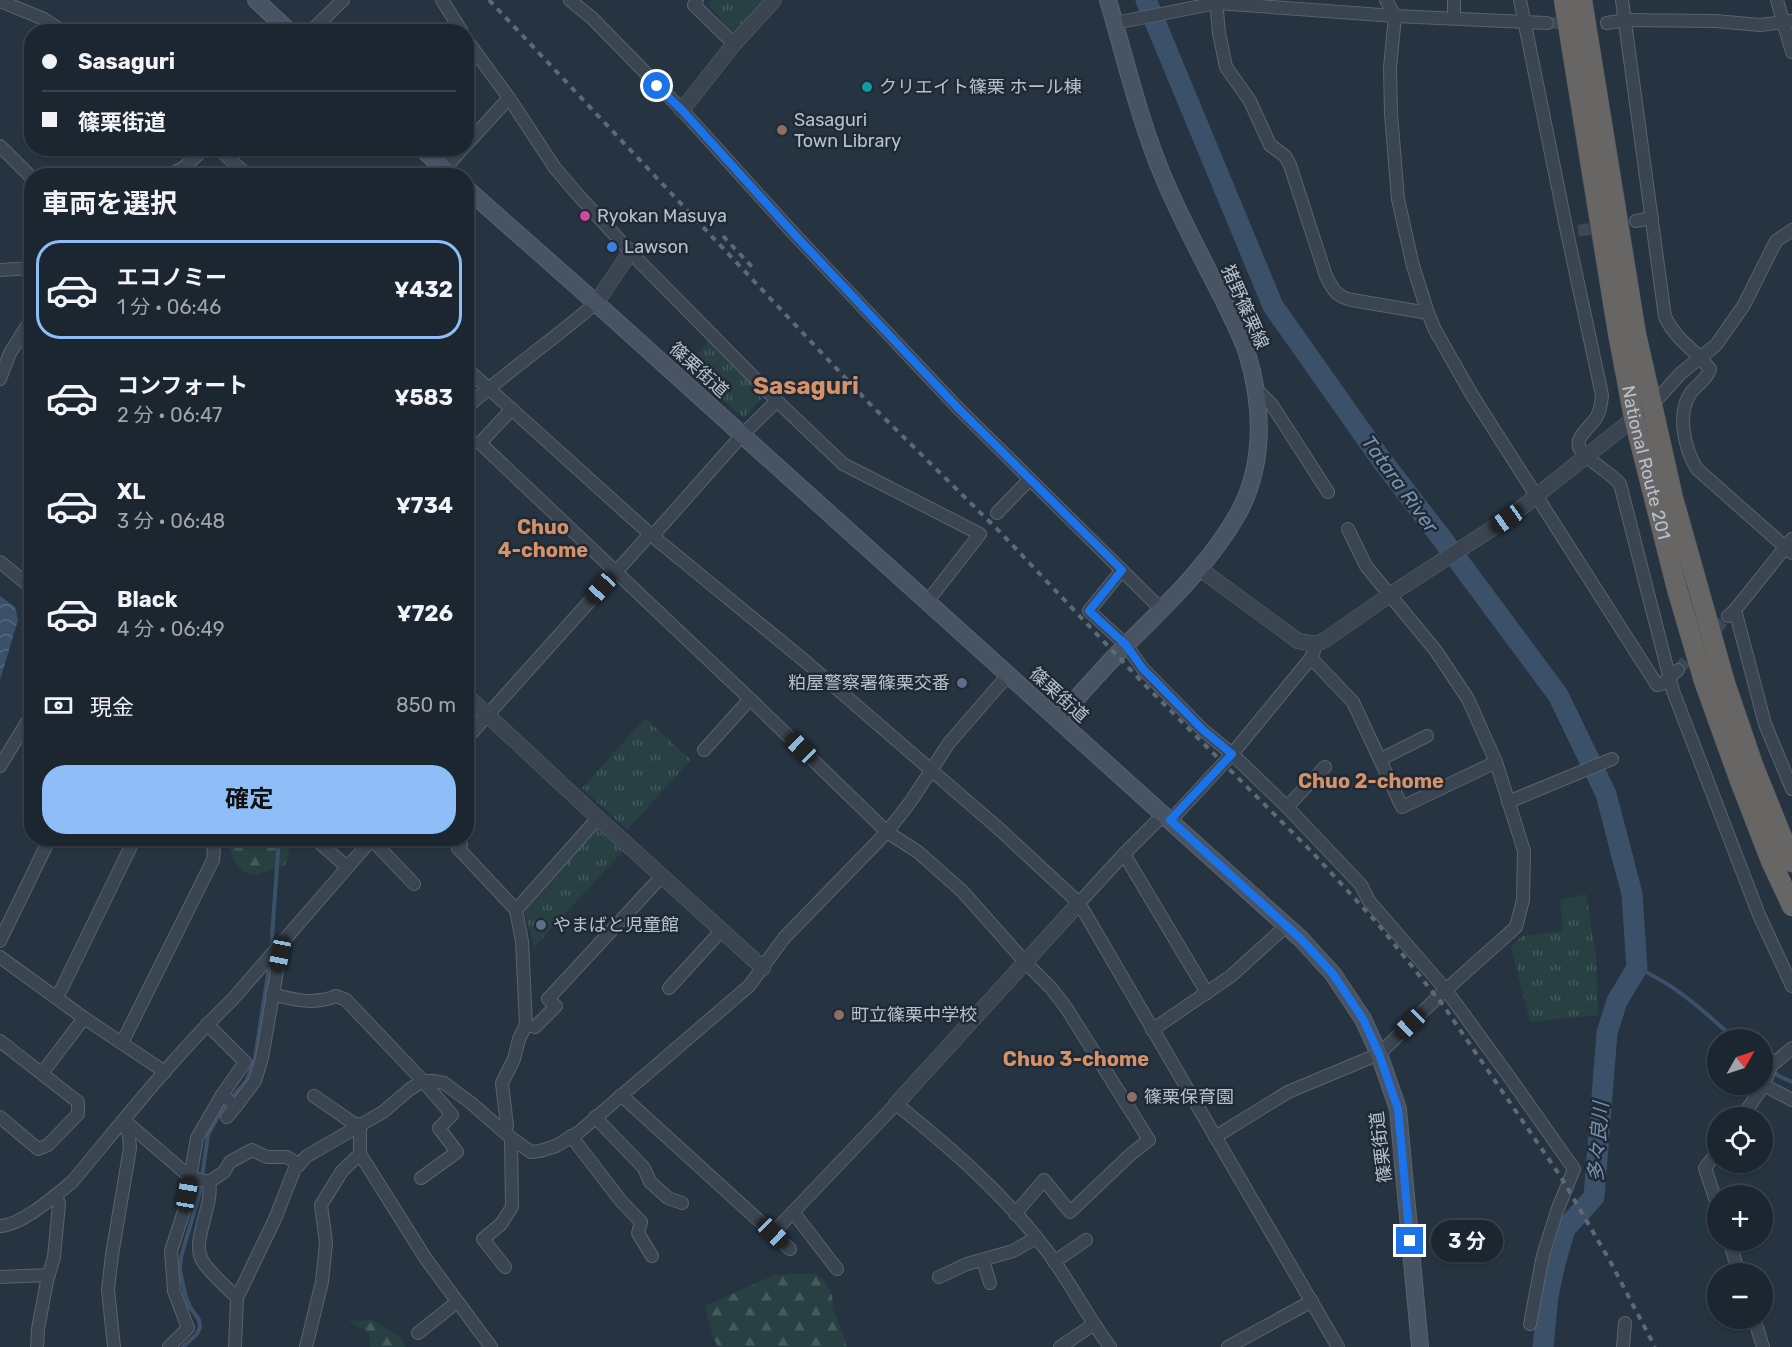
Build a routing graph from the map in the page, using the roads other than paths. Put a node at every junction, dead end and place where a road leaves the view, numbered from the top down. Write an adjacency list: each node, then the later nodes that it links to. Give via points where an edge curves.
1 (256, 0): 26 (main road)
2 (343, 0): 27 (street)
3 (442, 0): 28 (street)
4 (570, 0): 33 (street)
5 (697, 0): 29 (street, via 694,5)
6 (774, 0): 29 (street)
7 (1108, 0): 21 (main road, 猪野篠栗線)
8 (1386, 0): 17 (street)
9 (1454, 0): 18 (street)
10 (1520, 0): 20 (street)
11 (1564, 0): 63 (highway, National Route 201)
12 (1582, 0): 61 (highway, National Route 201, via 1636,334)
13 (1622, 0): 19 (street)
14 (1777, 0): 23 (street)
15 (1217, 1): 17 (street); 21 (street); 52 (street, via 1226,67 1250,101 1270,145 1290,165 1334,290 1340,297 1352,300)
16 (0, 2): 25 (street)
17 (1395, 16): 18 (street); 52 (street, via 1390,68 1398,199)
18 (1454, 18): 20 (street)
19 (1625, 20): 23 (street, via 1760,26); 24 (street); 45 (street)
20 (1524, 21): 22 (street); 65 (street, via 1572,232 1602,395 1601,408 1578,444)
21 (1119, 22): 58 (main road, 猪野篠栗線, via 1144,130 1165,183 1240,336)
22 (1547, 22)
23 (1788, 22): 31 (street)
24 (1607, 23)
25 (52, 24)
26 (282, 24)
27 (318, 24)
28 (457, 24)
29 (734, 44): 33 (street)
30 (474, 50): 32 (street)
31 (1792, 52)
32 (509, 98): 34 (street); 48 (street, via 555,168)
33 (682, 110): 66 (street, via 957,407)
34 (474, 136)
35 (0, 146): 39 (street)
36 (196, 156): 40 (street)
37 (227, 156): 41 (street)
38 (429, 156): 42 (main road)
39 (4, 160): 43 (street)
40 (183, 168)
41 (239, 168)
42 (440, 168)
43 (24, 173)
44 (474, 196): 51 (main road, 篠栗街道)
45 (1652, 218): 46 (street); 54 (street, via 1665,317 1684,345)
46 (1636, 221)
47 (1792, 230): 54 (street, via 1776,241 1744,305 1716,345)
48 (631, 252): 51 (street); 60 (street)
49 (24, 268): 50 (street)
50 (0, 270)
51 (596, 303): 57 (street); 64 (main road, 篠栗街道)
52 (1428, 313): 68 (street, via 1472,395)
53 (24, 330): 56 (street)
54 (1701, 357): 61 (street); 72 (street, via 1710,369 1709,375 1691,392 1682,420 1691,460 1697,470)
55 (474, 375): 57 (street)
56 (0, 378)
57 (489, 388): 59 (street); 62 (street)
58 (1255, 388): 67 (street, via 1272,405); 74 (main road, 猪野篠栗線, via 1255,472 1239,511)
59 (474, 401)
60 (777, 401): 64 (street); 79 (street, via 843,464 980,534)
61 (1652, 405): 63 (street); 115 (highway, National Route 201, via 1673,498 1725,683)
62 (512, 409): 71 (street); 76 (street, via 480,442)
63 (1634, 418): 65 (street); 120 (highway, National Route 201, via 1704,681 1771,861)
64 (742, 435): 71 (street, via 656,532); 79 (main road, 篠栗街道)
65 (1587, 456): 68 (street); 85 (street, via 1620,484)
66 (1030, 479): 69 (street); 75 (street)
67 (1328, 492)
68 (1537, 495): 78 (street, via 1507,519); 85 (street, via 1657,685)
69 (997, 513)
70 (1348, 529): 78 (street, via 1366,566)
71 (650, 534): 76 (street); 100 (street)
72 (1790, 546): 101 (street, via 1731,613 1765,723)
73 (0, 562): 77 (street)
74 (1200, 569): 80 (main road, 猪野篠栗線); 82 (street)
75 (1122, 570): 80 (street); 81 (street, via 1089,611)
76 (616, 571): 86 (street); 88 (street)
77 (24, 582)
78 (1391, 594): 82 (street); 97 (street, via 1468,699)
79 (927, 602): 84 (main road, 篠栗街道)
80 (1162, 610): 81 (main road, 猪野篠栗線)
81 (1126, 645): 89 (main road, 猪野篠栗線); 94 (street, via 1143,669)
82 (1314, 651): 94 (street); 95 (street, via 1353,702)
83 (1678, 670): 85 (street)
84 (1008, 675): 89 (main road, 篠栗街道); 100 (street, via 949,743)
85 (1669, 679): 129 (street, via 1759,915)
86 (750, 699): 93 (street); 106 (street)
87 (474, 702): 88 (street)
88 (489, 716): 91 (street); 104 (street)
89 (1058, 719): 105 (main road, 篠栗街道)
90 (24, 727): 98 (street)
91 (474, 731)
92 (1427, 736): 95 (street)
93 (704, 750)
94 (1232, 754): 103 (street); 105 (street)
95 (1381, 759): 97 (street, via 1402,807)
96 (1612, 759): 102 (street)
97 (1496, 762): 102 (street)
98 (0, 766)
99 (1325, 767): 103 (street)
100 (931, 770): 106 (street); 119 (street, via 998,826)
101 (1790, 780)
102 (1508, 802): 131 (street, via 1524,851 1523,900 1516,927)
103 (1287, 807): 131 (street, via 1361,885 1369,901)
104 (598, 818): 117 (street); 121 (street)
105 (1167, 818): 114 (street); 122 (main road, 篠栗街道)
106 (887, 832): 127 (street, via 918,852 962,891); 128 (street, via 784,938)
107 (46, 846): 124 (street)
108 (131, 846): 134 (street, via 62,990)
109 (213, 846): 140 (street, via 213,860)
110 (323, 846): 116 (street)
111 (366, 846): 116 (street)
112 (379, 846): 118 (street)
113 (460, 846): 121 (street)
114 (1124, 854): 119 (street); 132 (street)
115 (1792, 861)
116 (347, 867): 125 (street)
117 (662, 876): 123 (street); 137 (street, via 548,999 556,1006 535,1027)
118 (414, 884)
119 (1079, 903): 127 (street); 138 (street)
120 (1792, 906)
121 (516, 910): 137 (street, via 522,942)
122 (1286, 926): 132 (street); 142 (main road, 篠栗街道, via 1333,974 1363,1019)
123 (722, 930): 128 (street); 130 (street)
124 (0, 941)
125 (280, 944): 133 (street); 136 (street)
126 (0, 957): 134 (street)
127 (1026, 963): 152 (street); 172 (street, via 1067,1009 1149,1140 1070,1212 1044,1180)
128 (763, 968): 149 (street, via 749,986)
129 (1792, 986)
130 (669, 988)
131 (1446, 990): 142 (street); 192 (street, via 1574,1169 1543,1255)
132 (1207, 993): 138 (street)
133 (272, 994): 146 (street, via 314,1002 336,996 346,1000); 153 (street, via 255,1082)
134 (55, 997): 135 (street)
135 (84, 1018): 140 (street); 145 (street)
136 (207, 1024): 144 (street); 148 (street, via 245,1062)
137 (526, 1025): 159 (street, via 502,1083)
138 (1152, 1030): 161 (street)
139 (0, 1041): 145 (street)
140 (122, 1043): 144 (street)
141 (1792, 1048): 143 (street)
142 (1379, 1054): 161 (street, via 1288,1092); 205 (main road, 篠栗街道, via 1398,1109)
143 (1773, 1064)
144 (165, 1071): 157 (street)
145 (43, 1072): 154 (street, via 78,1102 78,1114 48,1145 38,1149)
146 (423, 1081): 158 (street); 159 (street, via 444,1083); 166 (street, via 452,1115 439,1128 457,1152)
147 (1773, 1088): 151 (street)
148 (222, 1095): 153 (street); 165 (street, via 197,1138)
149 (621, 1095): 156 (street); 174 (street)
150 (314, 1096): 158 (street)
151 (1792, 1100)
152 (896, 1104): 171 (street); 172 (street, via 970,1166)
153 (236, 1106): 155 (street)
154 (0, 1117)
155 (227, 1117)
156 (595, 1118): 160 (street); 170 (street, via 644,1168 650,1182 668,1198)
157 (124, 1120): 165 (street); 169 (street, via 72,1182); 196 (street, via 130,1148 108,1290)
158 (360, 1125): 162 (street); 163 (street, via 307,1156)
159 (509, 1132): 160 (street, via 531,1152 556,1146); 181 (street, via 512,1208 483,1239)
160 (571, 1136): 178 (street, via 641,1222 638,1233)
161 (1215, 1137): 188 (street)
162 (360, 1154): 189 (street); 199 (street, via 342,1171 321,1205 326,1243 322,1282)
163 (299, 1165): 167 (street, via 287,1157 267,1157 252,1150 230,1162); 187 (street)
164 (1707, 1165): 168 (street)
165 (190, 1177): 167 (street); 197 (street, via 171,1251 174,1291 188,1328)
166 (421, 1178)
167 (210, 1182): 187 (street, via 199,1251 202,1260)
168 (1711, 1185)
169 (56, 1195): 173 (street, via 23,1218); 183 (street, via 59,1204 54,1257)
170 (682, 1203)
171 (793, 1212): 174 (street); 182 (street)
172 (1015, 1214): 175 (street)
173 (0, 1226)
174 (773, 1233): 177 (street)
175 (1036, 1238): 179 (street, via 1013,1251); 180 (street)
176 (1086, 1240): 180 (street)
177 (790, 1250)
178 (652, 1256)
179 (983, 1260): 185 (street); 186 (street)
180 (1054, 1262): 191 (street)
181 (505, 1267)
182 (837, 1269)
183 (48, 1275): 184 (street); 195 (street)
184 (0, 1277)
185 (939, 1277)
186 (990, 1283)
187 (237, 1298): 198 (street)
188 (1312, 1301): 203 (street); 204 (street)
189 (457, 1302): 194 (street); 200 (street)
190 (1625, 1323): 206 (street)
191 (1094, 1324): 201 (street); 202 (street)
192 (1530, 1324)
193 (1757, 1329): 207 (street)
194 (418, 1333)
195 (37, 1347)
196 (114, 1347)
197 (169, 1347)
198 (235, 1347)
199 (306, 1347)
200 (491, 1347)
201 (1060, 1347)
202 (1110, 1347)
203 (1228, 1347)
204 (1338, 1347)
205 (1420, 1347)
206 (1623, 1347)
207 (1763, 1347)

